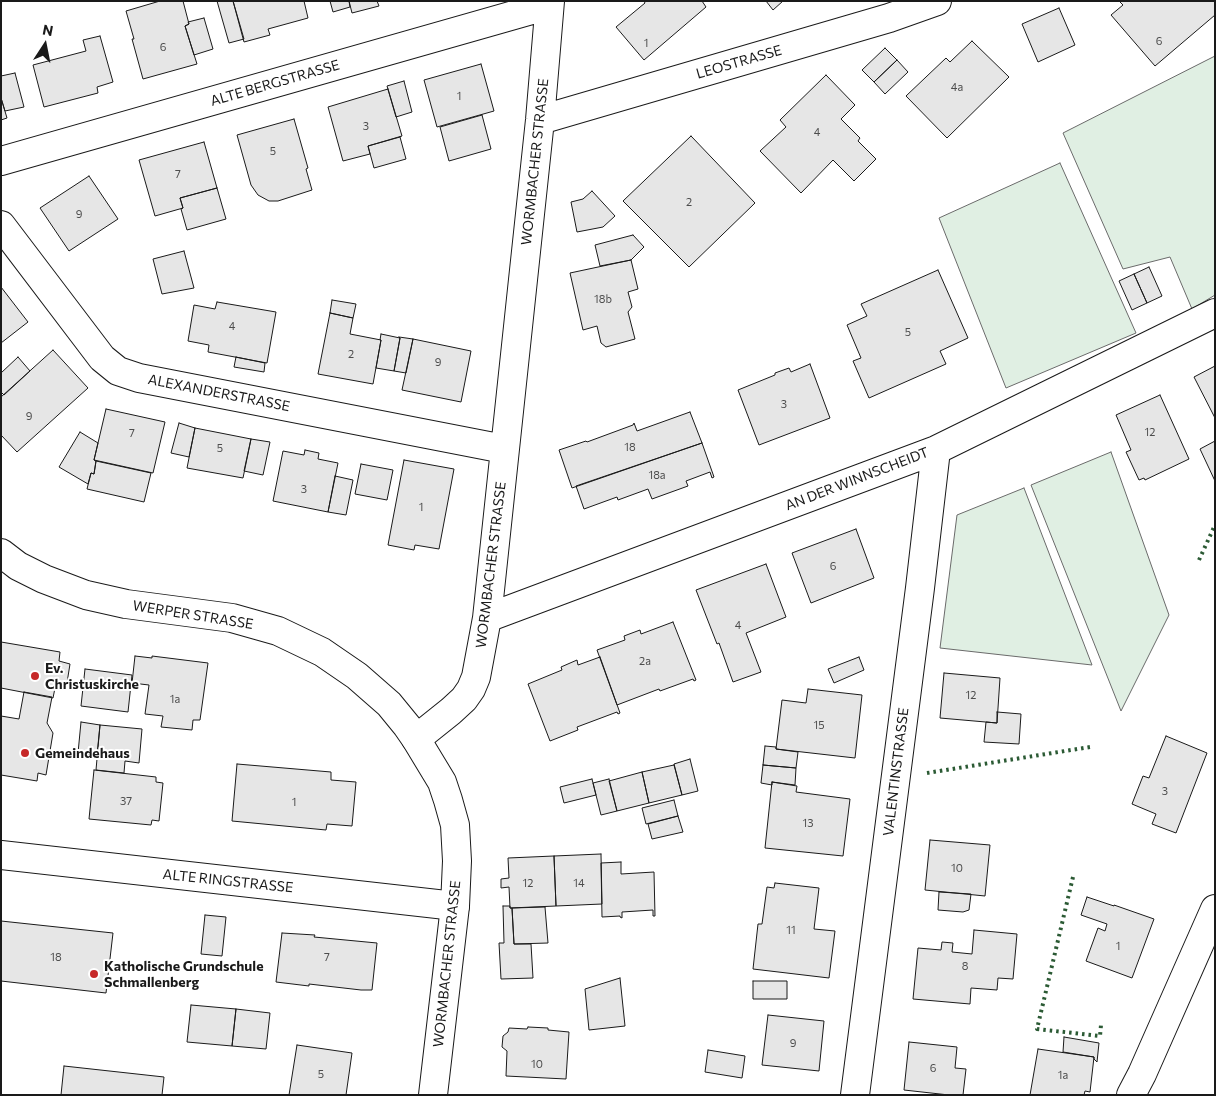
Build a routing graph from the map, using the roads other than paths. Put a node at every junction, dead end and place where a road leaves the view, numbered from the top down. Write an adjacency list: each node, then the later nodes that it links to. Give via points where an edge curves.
1 (937, 1): 3 (street, LEOSTRASSE, via 889,18)
2 (549, 3): 3 (street, WORMBACHER STRASSE); 4 (street, ALTE BERGSTRASSE)
3 (540, 120): 7 (street, WORMBACHER STRASSE)
4 (1, 161)
5 (1, 225): 7 (street, ALEXANDERSTRASSE, via 102,358 118,371 139,378)
6 (1215, 313): 8 (street, AN DER WINNSCHEIDT)
7 (504, 449): 10 (street, WORMBACHER STRASSE)
8 (936, 450): 10 (street, AN DER WINNSCHEIDT); 16 (street, VALENTINSTRASSE)
9 (1, 553): 11 (street, WERPER STRASSE, via 44,579 86,594 126,604 232,618 278,631 322,652 357,676 389,704)
10 (487, 618): 11 (street, WORMBACHER STRASSE, via 471,689 451,711)
11 (416, 739): 13 (street, WORMBACHER STRASSE, via 442,782 455,825)
12 (1, 855): 13 (street, ALTE RINGSTRASSE)
13 (455, 906): 15 (street, WORMBACHER STRASSE)
14 (1215, 908): 17 (street)
15 (433, 1095)
16 (855, 1095)
17 (1131, 1095)

